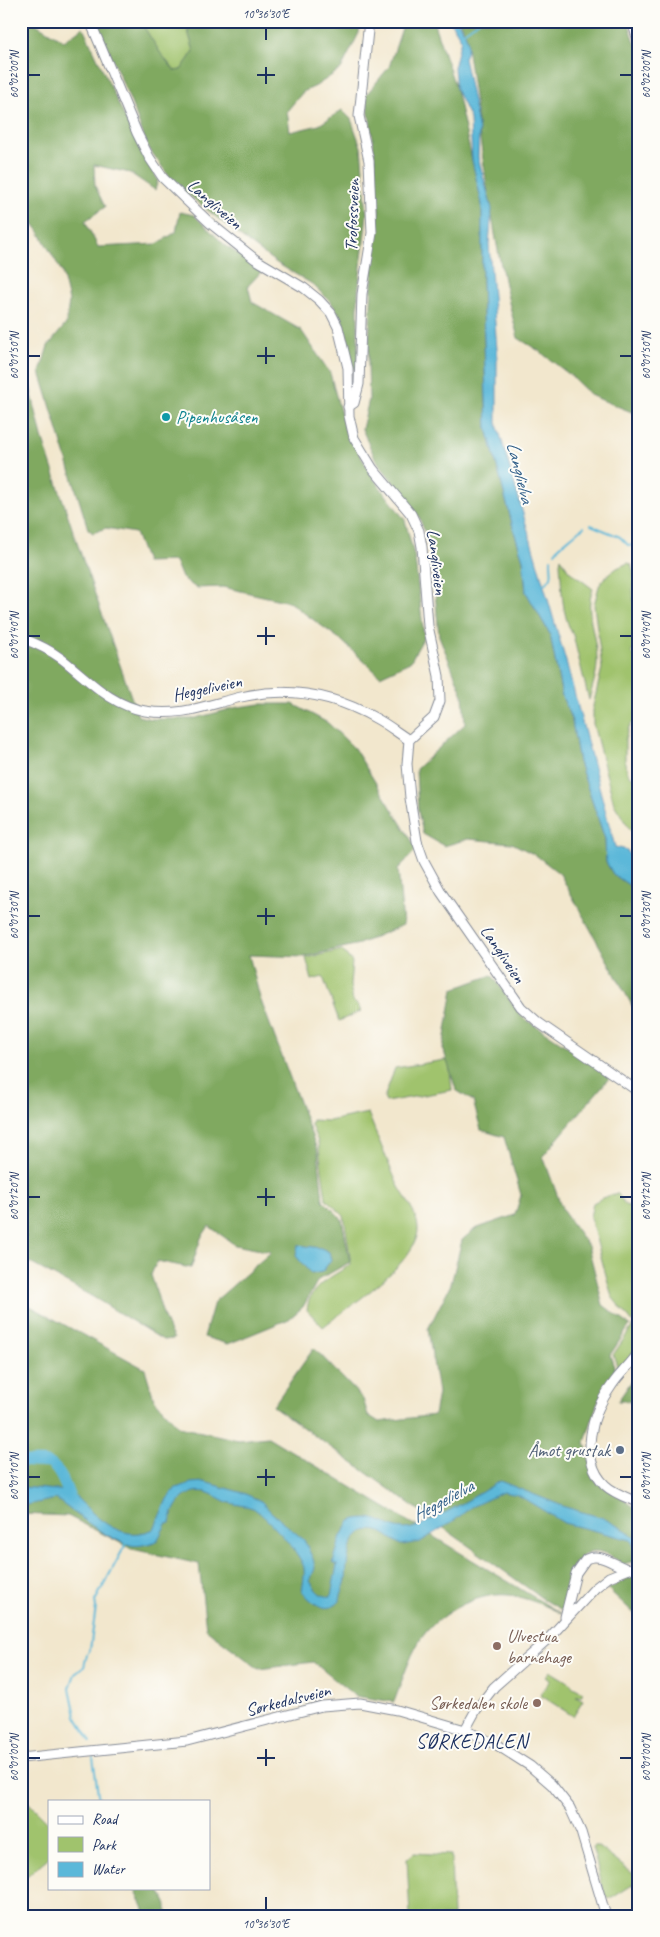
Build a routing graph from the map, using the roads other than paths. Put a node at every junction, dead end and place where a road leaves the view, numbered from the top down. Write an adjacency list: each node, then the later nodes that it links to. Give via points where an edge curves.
1 (90, 21): 5 (street, Langliveien, via 137,133 163,178 229,239 255,260 313,294 331,314 344,349)
2 (369, 21): 5 (street, Trofossveien, via 359,116 369,161 372,233 362,294 359,384 354,403)
3 (632, 21): 4 (street)
4 (639, 44)
5 (348, 407): 7 (street, Langliveien, via 358,445 411,514 422,547 428,626 439,676 440,702 434,717)
6 (21, 638): 7 (street, Heggeliveien, via 50,651 109,697 133,708 186,712 263,693 314,695 360,710)
7 (409, 740): 8 (street, Langliveien, via 408,782 417,841 441,892 525,1011)
8 (639, 1092)
9 (639, 1352): 10 (street, via 604,1398 592,1428 590,1451 594,1468 606,1486)
10 (639, 1504)
11 (633, 1567): 12 (street, via 603,1581); 12 (street, via 620,1567 598,1556 586,1559 576,1573)
12 (565, 1619): 13 (street, via 549,1638 494,1687)
13 (465, 1730): 14 (street, Sørkedalsveien, via 381,1706 337,1704 310,1708 187,1742); 15 (street, Sørkedalsveien, via 521,1759 564,1799 585,1841)
14 (21, 1758)
15 (606, 1916)

